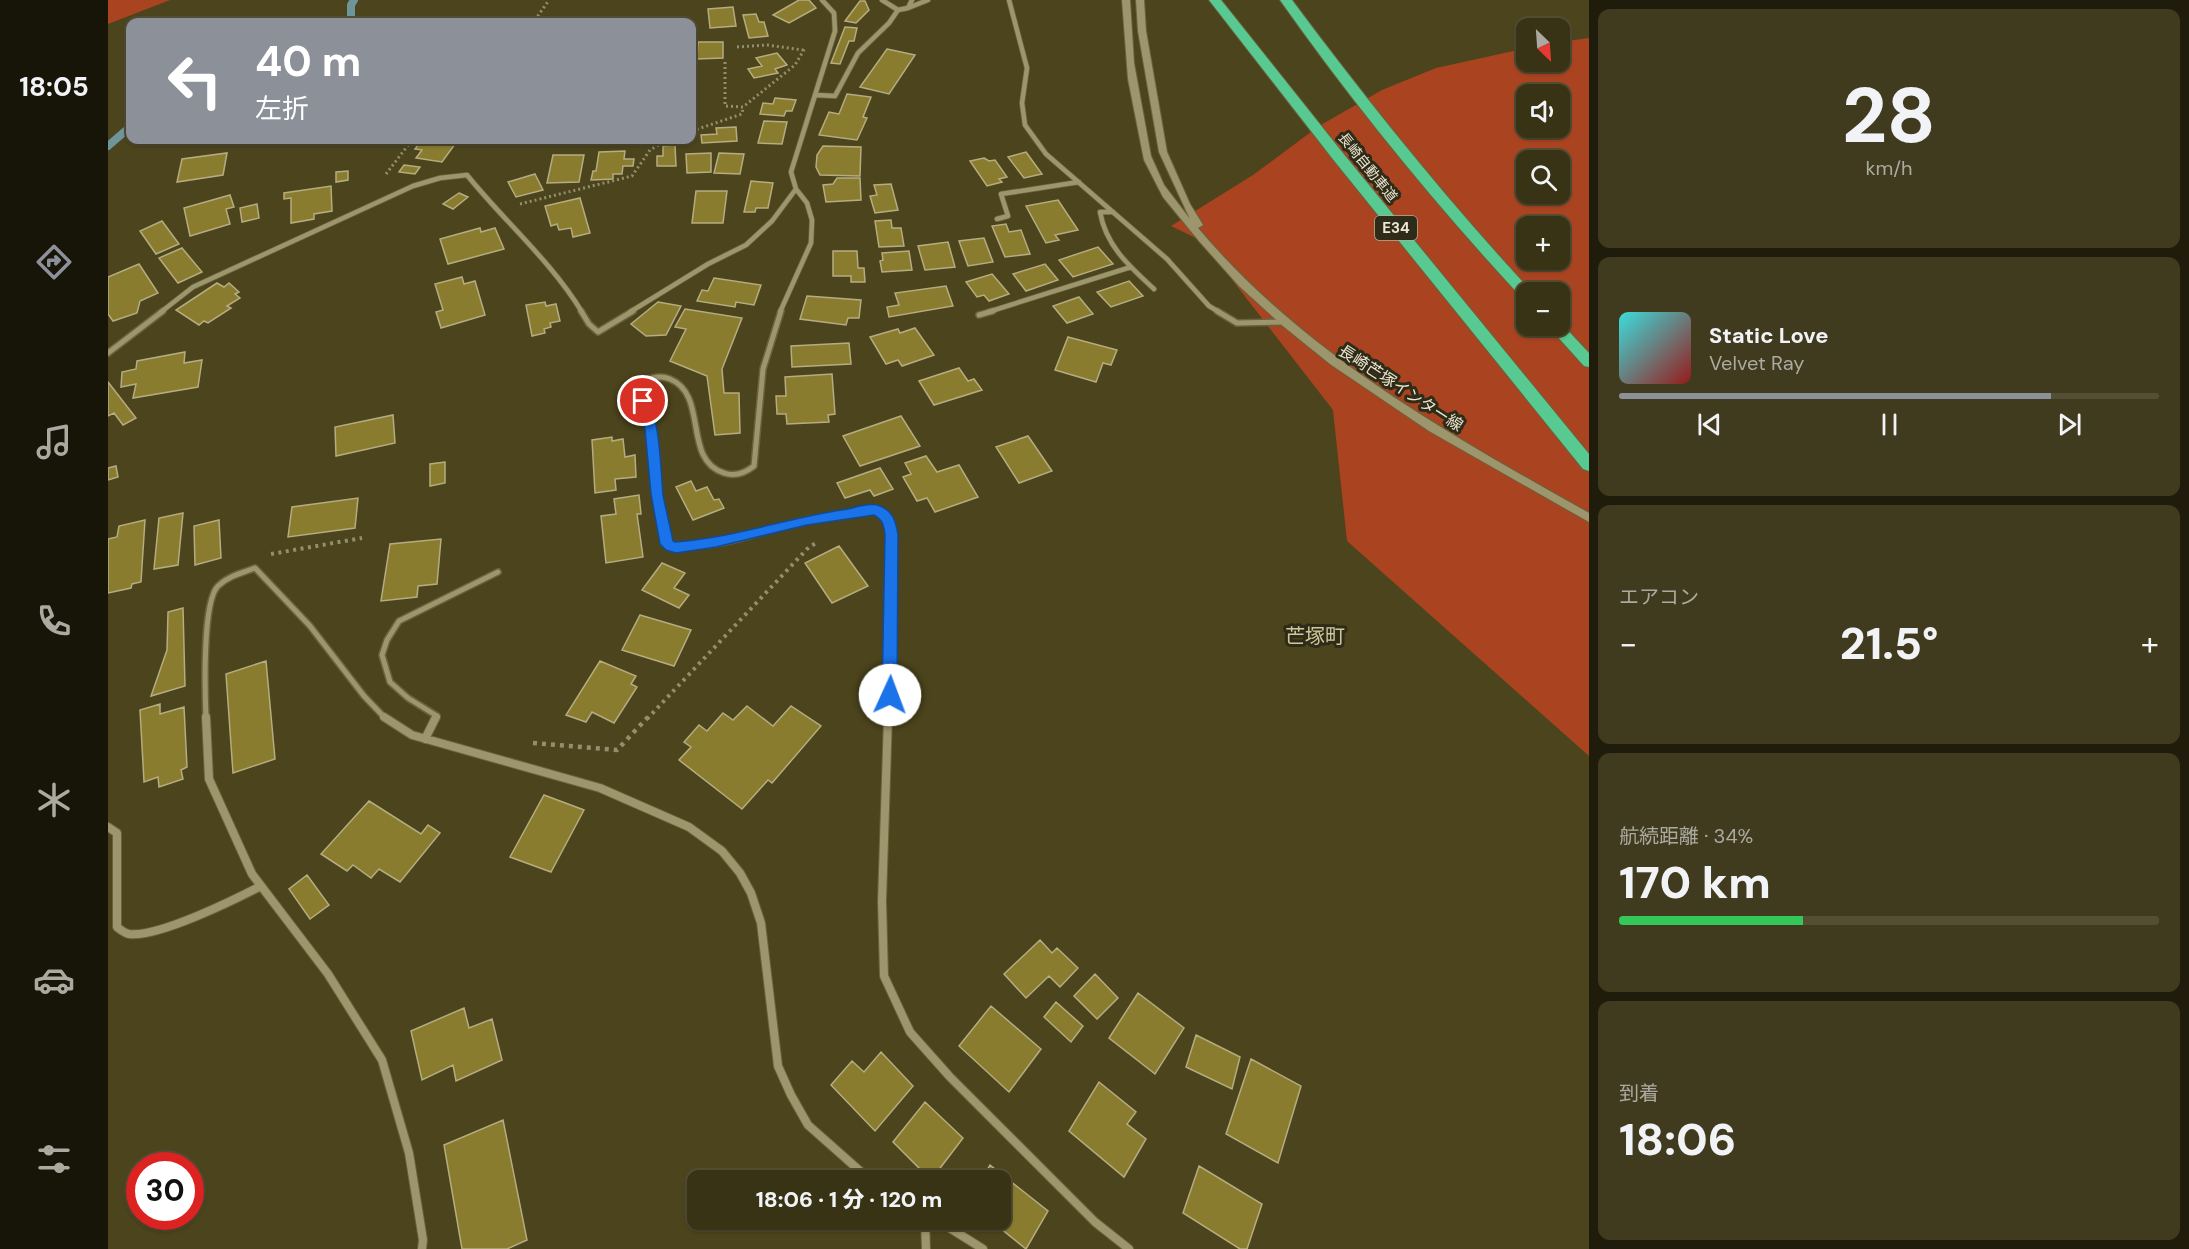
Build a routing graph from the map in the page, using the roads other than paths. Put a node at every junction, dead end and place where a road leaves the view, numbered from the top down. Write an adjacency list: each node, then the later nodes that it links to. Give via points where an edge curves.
1 (822, 0): 12 (street, via 834,13 835,31)
2 (882, 0): 11 (street)
3 (912, 0): 10 (street)
4 (928, 0): 10 (street)
5 (1009, 0): 13 (street, via 1027,68 1022,103 1025,125 1046,154)
6 (1126, 0): 17 (main road, 長崎芒塚インター線, via 1130,71 1150,165 1174,205)
7 (1140, 0): 17 (main road, 長崎芒塚インター線, via 1163,152 1186,204)
8 (1215, 0): 26 (highway, 長崎自動車道 / E34)
9 (1286, 0): 19 (highway, via 1396,144)
10 (908, 8): 11 (street)
11 (898, 10): 12 (street, via 858,53 835,96)
12 (816, 95): 14 (street, via 791,172)
13 (1079, 182): 15 (street); 16 (street, via 1001,194 1008,216)
14 (796, 189): 24 (street, via 772,221 746,245 598,332 566,286 467,175 440,178 413,186 193,288); 38 (street, via 807,203 812,220 811,243 776,321 763,369 754,466 735,475 720,474 709,466 699,442 690,399 680,382 657,376 643,382 667,544 676,548 716,542 807,520 876,510 890,522 884,976 910,1032 950,1077 1095,1222)
15 (1113, 212): 18 (street, via 1100,212 1101,227 1110,246); 22 (street, via 1167,259 1209,306 1237,323)
16 (997, 219)
17 (1217, 257): 22 (main road, 長崎芒塚インター線)
18 (1131, 267): 20 (street); 21 (street)
19 (1516, 284)
20 (1154, 289)
21 (979, 315)
22 (1283, 322): 27 (main road, 長崎芒塚インター線, via 1321,354 1425,423)
23 (1564, 336): 25 (highway)
24 (108, 353)
25 (1589, 362)
26 (1584, 460)
27 (1589, 518)
28 (498, 572): 29 (street, via 399,621 387,640 382,655 390,682 437,716)
29 (425, 739): 31 (street, via 392,725 369,706 327,645 255,568 232,576 216,588 208,611 205,699 209,779); 32 (street, via 600,788 688,827 722,851 745,883 761,922 778,1066 808,1125)
30 (108, 827): 31 (street, via 117,833 117,927 126,934 146,934 229,903)
31 (261, 886): 35 (street, via 328,974 382,1060 409,1153)
32 (859, 1170)
33 (925, 1230): 36 (street)
34 (953, 1230): 37 (street)
35 (422, 1249)
36 (926, 1249)
37 (983, 1249)
38 (1129, 1249)

